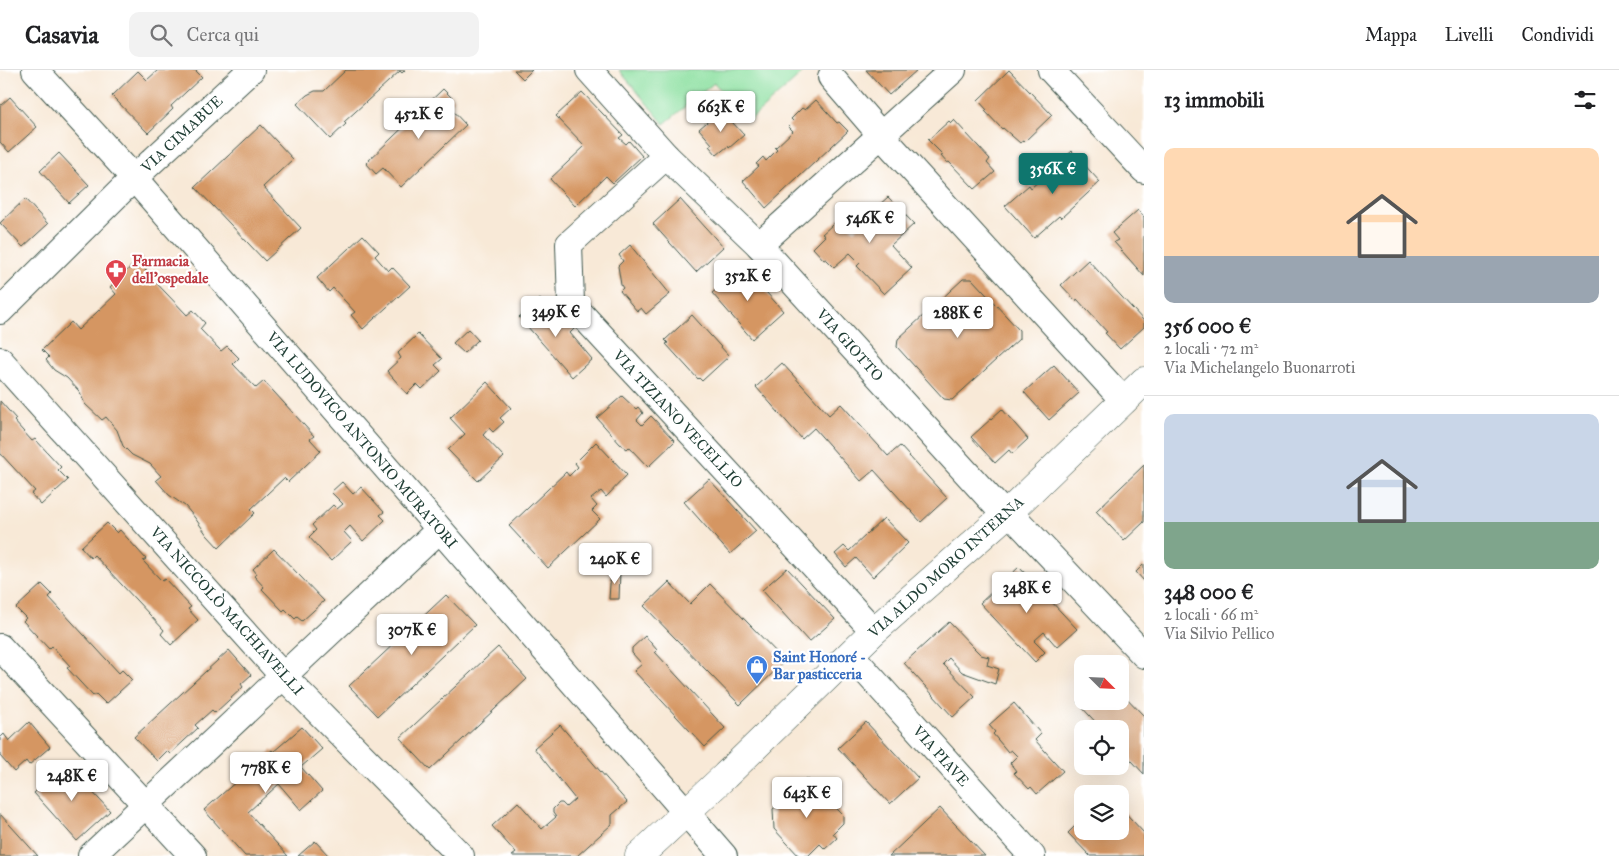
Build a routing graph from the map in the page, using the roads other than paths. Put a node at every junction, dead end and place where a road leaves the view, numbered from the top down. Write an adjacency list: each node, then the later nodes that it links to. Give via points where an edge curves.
1 (35, 70): 10 (street, VIA LUDOVICO ANTONIO MURATORI)
2 (251, 70): 10 (street, VIA CIMABUE)
3 (589, 70): 8 (street, VIA GIOTTO)
4 (953, 70): 7 (street)
5 (1051, 70): 9 (street)
6 (831, 77): 7 (street)
7 (880, 134): 11 (street); 15 (street)
8 (666, 156): 11 (street, VIA GIOTTO); 18 (street, VIA TIZIANO VECELLIO, via 569,244 571,303)
9 (1144, 170)
10 (134, 178): 12 (street, VIA CIMABUE); 17 (street, VIA LUDOVICO ANTONIO MURATORI)
11 (759, 245): 16 (street, VIA GIOTTO)
12 (0, 311)
13 (0, 360): 22 (street, VIA NICCOLÒ MACHIAVELLI)
14 (1144, 380): 15 (street, VIA ALDO MORO INTERNA)
15 (1124, 401): 16 (street, VIA ALDO MORO INTERNA)
16 (1006, 513): 18 (street, VIA ALDO MORO INTERNA); 21 (street, VIA GIOTTO)
17 (439, 530): 22 (street); 24 (street, VIA LUDOVICO ANTONIO MURATORI)
18 (874, 631): 20 (street, VIA ALDO MORO INTERNA)
19 (0, 647): 23 (street)
20 (850, 655): 24 (street, VIA ALDO MORO INTERNA); 30 (street, VIA PIAVE)
21 (1144, 655)
22 (283, 676): 23 (street); 27 (street, VIA NICCOLÒ MACHIAVELLI)
23 (146, 805): 25 (street); 26 (street)
24 (686, 812): 28 (street, VIA ALDO MORO INTERNA); 29 (street, VIA LUDOVICO ANTONIO MURATORI)
25 (91, 856)
26 (193, 856)
27 (462, 856)
28 (638, 856)
29 (724, 856)
30 (1032, 856)

